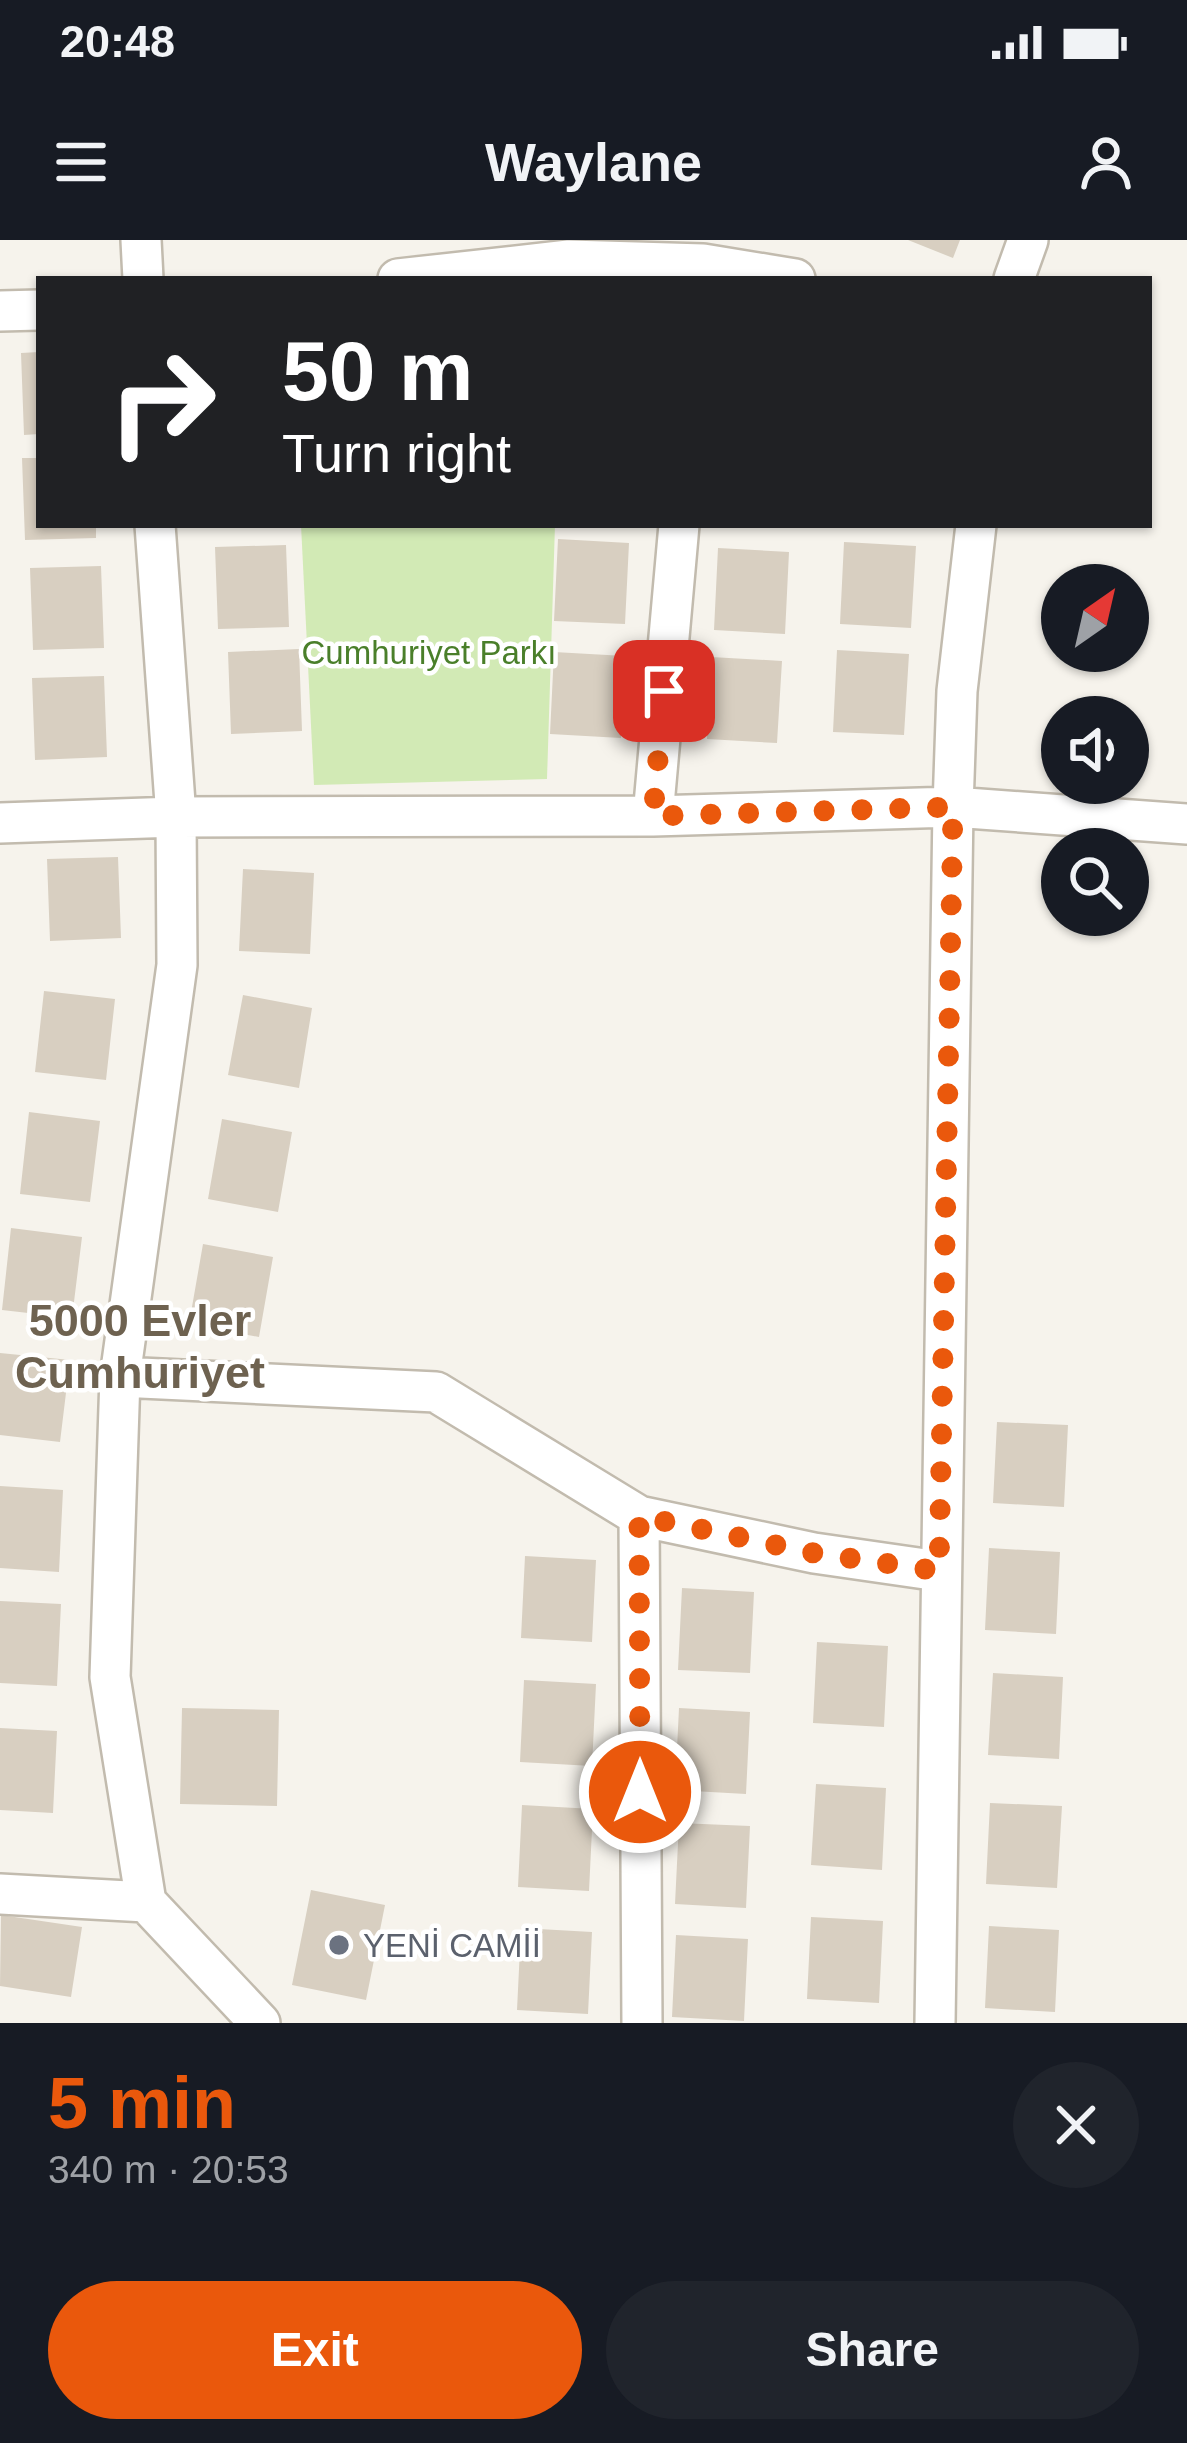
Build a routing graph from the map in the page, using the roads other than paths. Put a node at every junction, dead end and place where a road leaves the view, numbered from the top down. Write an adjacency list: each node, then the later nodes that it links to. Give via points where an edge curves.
1 (141, 240): 4 (street)
2 (1028, 240): 7 (street)
3 (705, 261): 5 (street, via 569,260); 6 (street)
4 (143, 276)
5 (425, 276)
6 (780, 276)
7 (1015, 276)
8 (36, 310): 9 (street)
9 (0, 311)
10 (155, 528): 15 (street)
11 (679, 528): 14 (street)
12 (976, 528): 13 (street)
13 (953, 807): 14 (street); 17 (street); 20 (street)
14 (653, 816): 15 (street)
15 (176, 817): 16 (street); 18 (street, via 177,965)
16 (0, 823)
17 (1187, 824)
18 (120, 1377): 19 (street, via 436,1392); 22 (street, via 110,1677)
19 (639, 1516): 20 (street); 24 (street)
20 (939, 1571): 25 (street)
21 (0, 1894): 22 (street)
22 (146, 1901): 23 (street)
23 (260, 2023)
24 (642, 2023)
25 (935, 2023)

